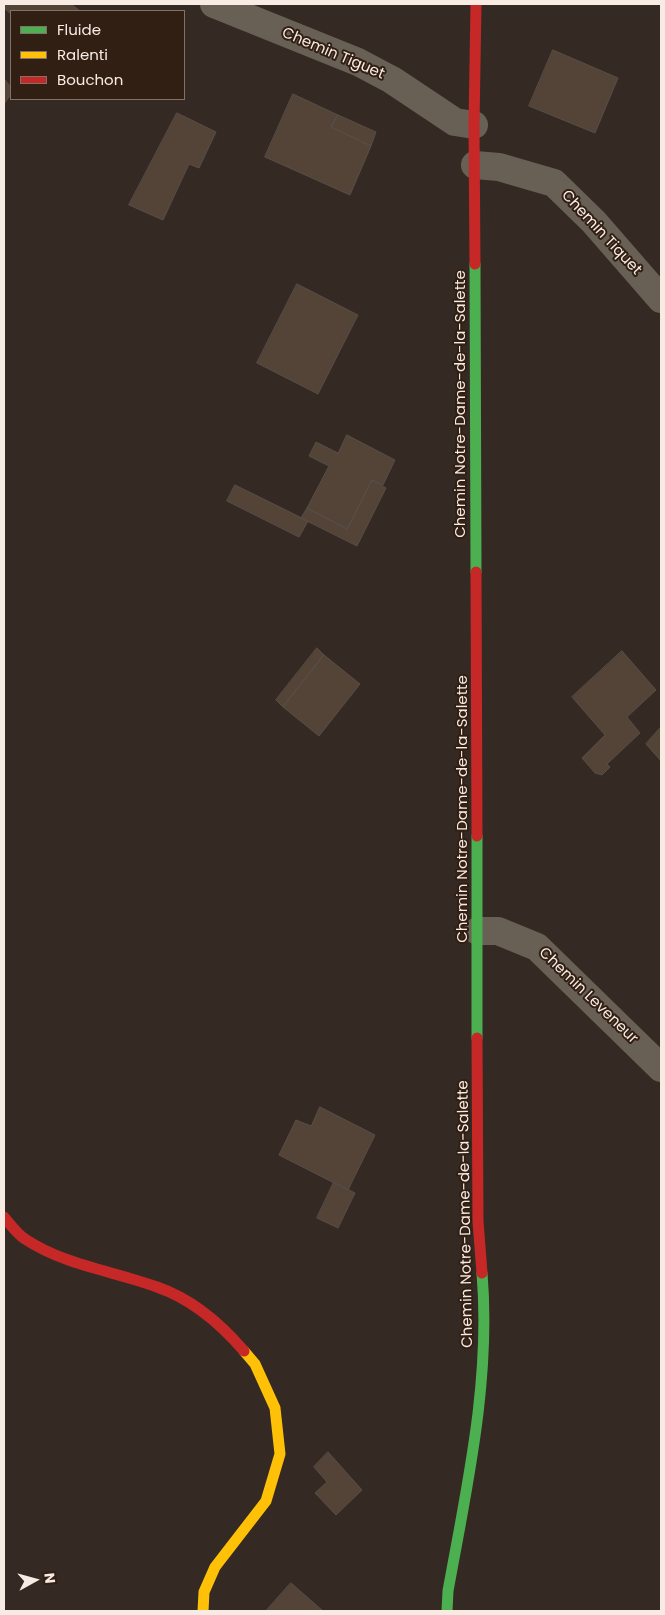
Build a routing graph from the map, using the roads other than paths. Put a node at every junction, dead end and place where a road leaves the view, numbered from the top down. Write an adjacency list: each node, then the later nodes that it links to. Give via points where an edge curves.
1 (214, 4): 3 (street, Chemin Tiguet, via 358,62 392,80 455,122)
2 (476, 4): 3 (street, Chemin Notre-Dame-de-la-Salette)
3 (474, 125): 4 (street, Chemin Notre-Dame-de-la-Salette)
4 (475, 165): 5 (street, Chemin Tiquet, via 498,166 554,183 594,222); 6 (street, Chemin Notre-Dame-de-la-Salette)
5 (661, 299)
6 (478, 931): 7 (street, Chemin Leveneur, via 498,931 537,946); 10 (street, Chemin Notre-Dame-de-la-Salette, via 478,1221 484,1349 474,1446)
7 (661, 1068)
8 (4, 1217): 9 (street, via 23,1238 51,1254 158,1287 195,1305 228,1333 255,1364 275,1408 280,1454 266,1501 215,1567 204,1592)
9 (202, 1611)
10 (447, 1611)

